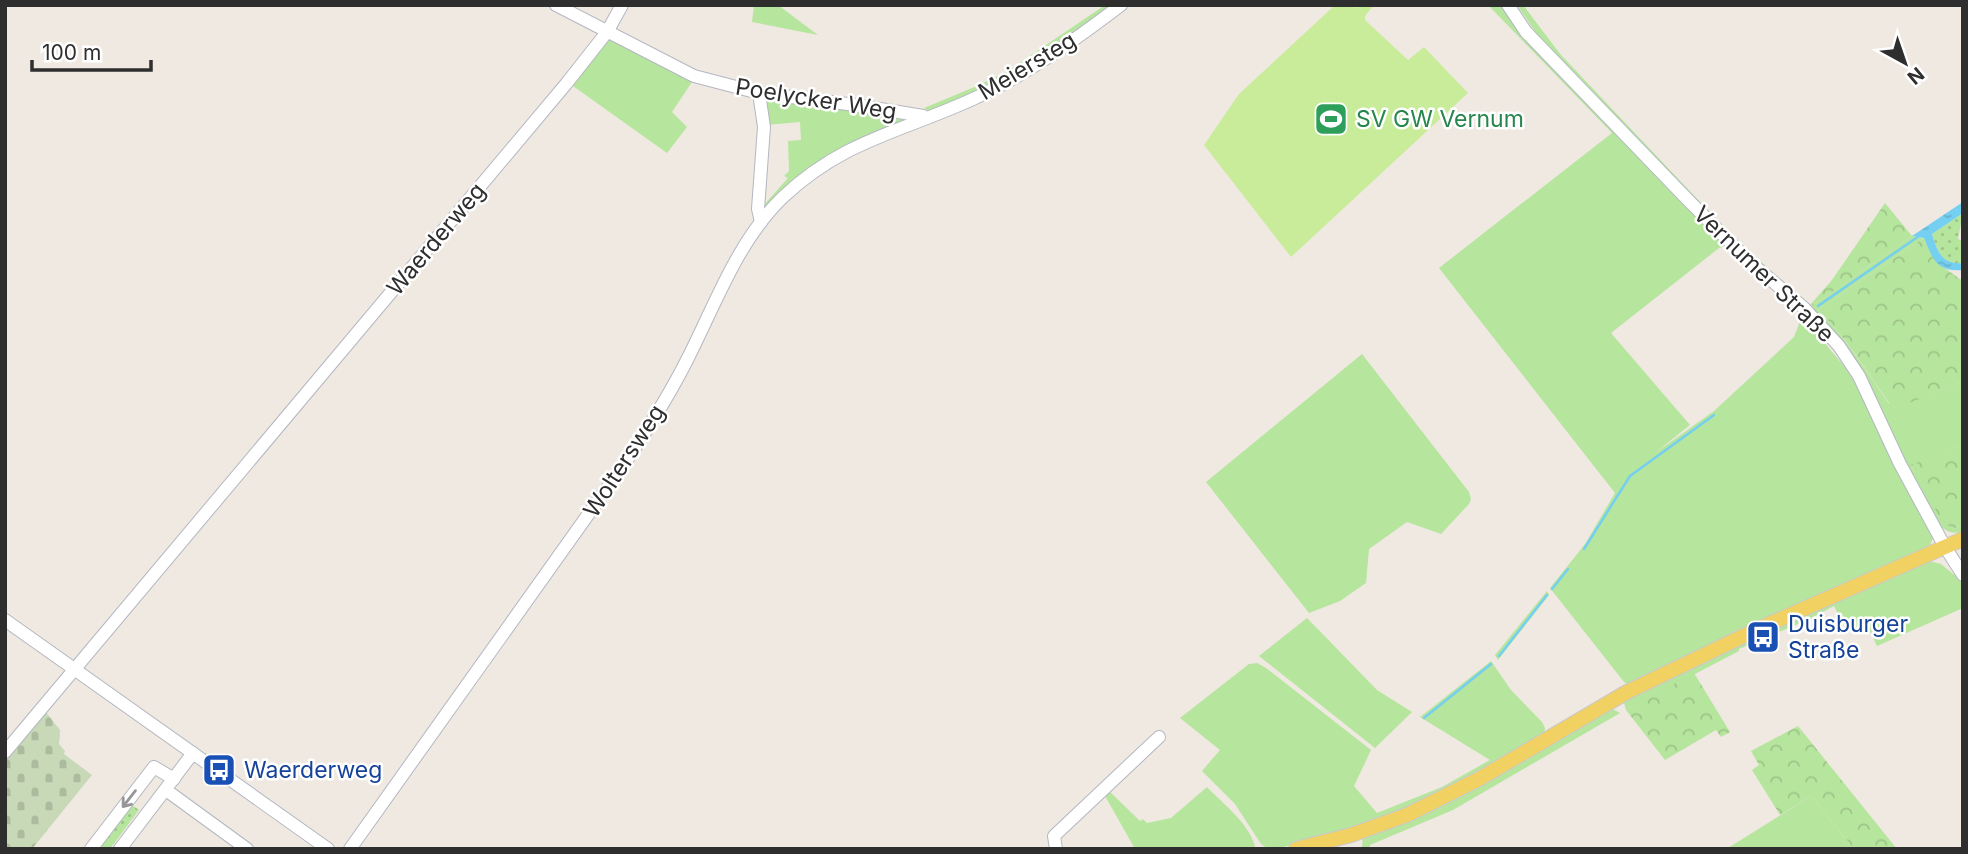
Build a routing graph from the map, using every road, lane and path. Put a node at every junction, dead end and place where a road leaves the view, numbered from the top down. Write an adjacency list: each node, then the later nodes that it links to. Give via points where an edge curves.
1 (556, 5): 6 (street, Poelycker Weg)
2 (622, 5): 6 (street, Waerderweg)
3 (1121, 5): 9 (street, Meiersteg, via 1010,81)
4 (1508, 5): 7 (street, Vernumer Straße)
5 (1514, 5): 7 (street, Vernumer Straße)
6 (607, 32): 8 (street, Poelycker Weg, via 694,76); 15 (street, Waerderweg)
7 (1539, 43): 12 (street, Vernumer Straße, via 1688,200 1839,346 1859,376)
8 (759, 93): 9 (street, Poelycker Weg); 10 (street, via 764,127)
9 (927, 117): 10 (street, Woltersweg, via 865,141 811,172)
10 (761, 222): 25 (street, Woltersweg, via 646,432)
11 (1963, 539): 12 (main road)
12 (1945, 547): 13 (street, Vernumer Straße); 27 (main road, via 1628,692 1417,811)
13 (1963, 575)
14 (5, 620): 15 (street)
15 (75, 670): 17 (street, Waerderweg); 18 (street)
16 (1158, 737): 26 (street, via 1054,836)
17 (5, 752)
18 (192, 753): 19 (street); 24 (street)
19 (174, 779): 20 (street); 21 (street, one-way to 21, via 155,767)
20 (166, 790): 22 (street); 23 (street)
21 (90, 849)
22 (120, 849)
23 (247, 849)
24 (328, 849)
25 (350, 849)
26 (1056, 849)
27 (1296, 849)

